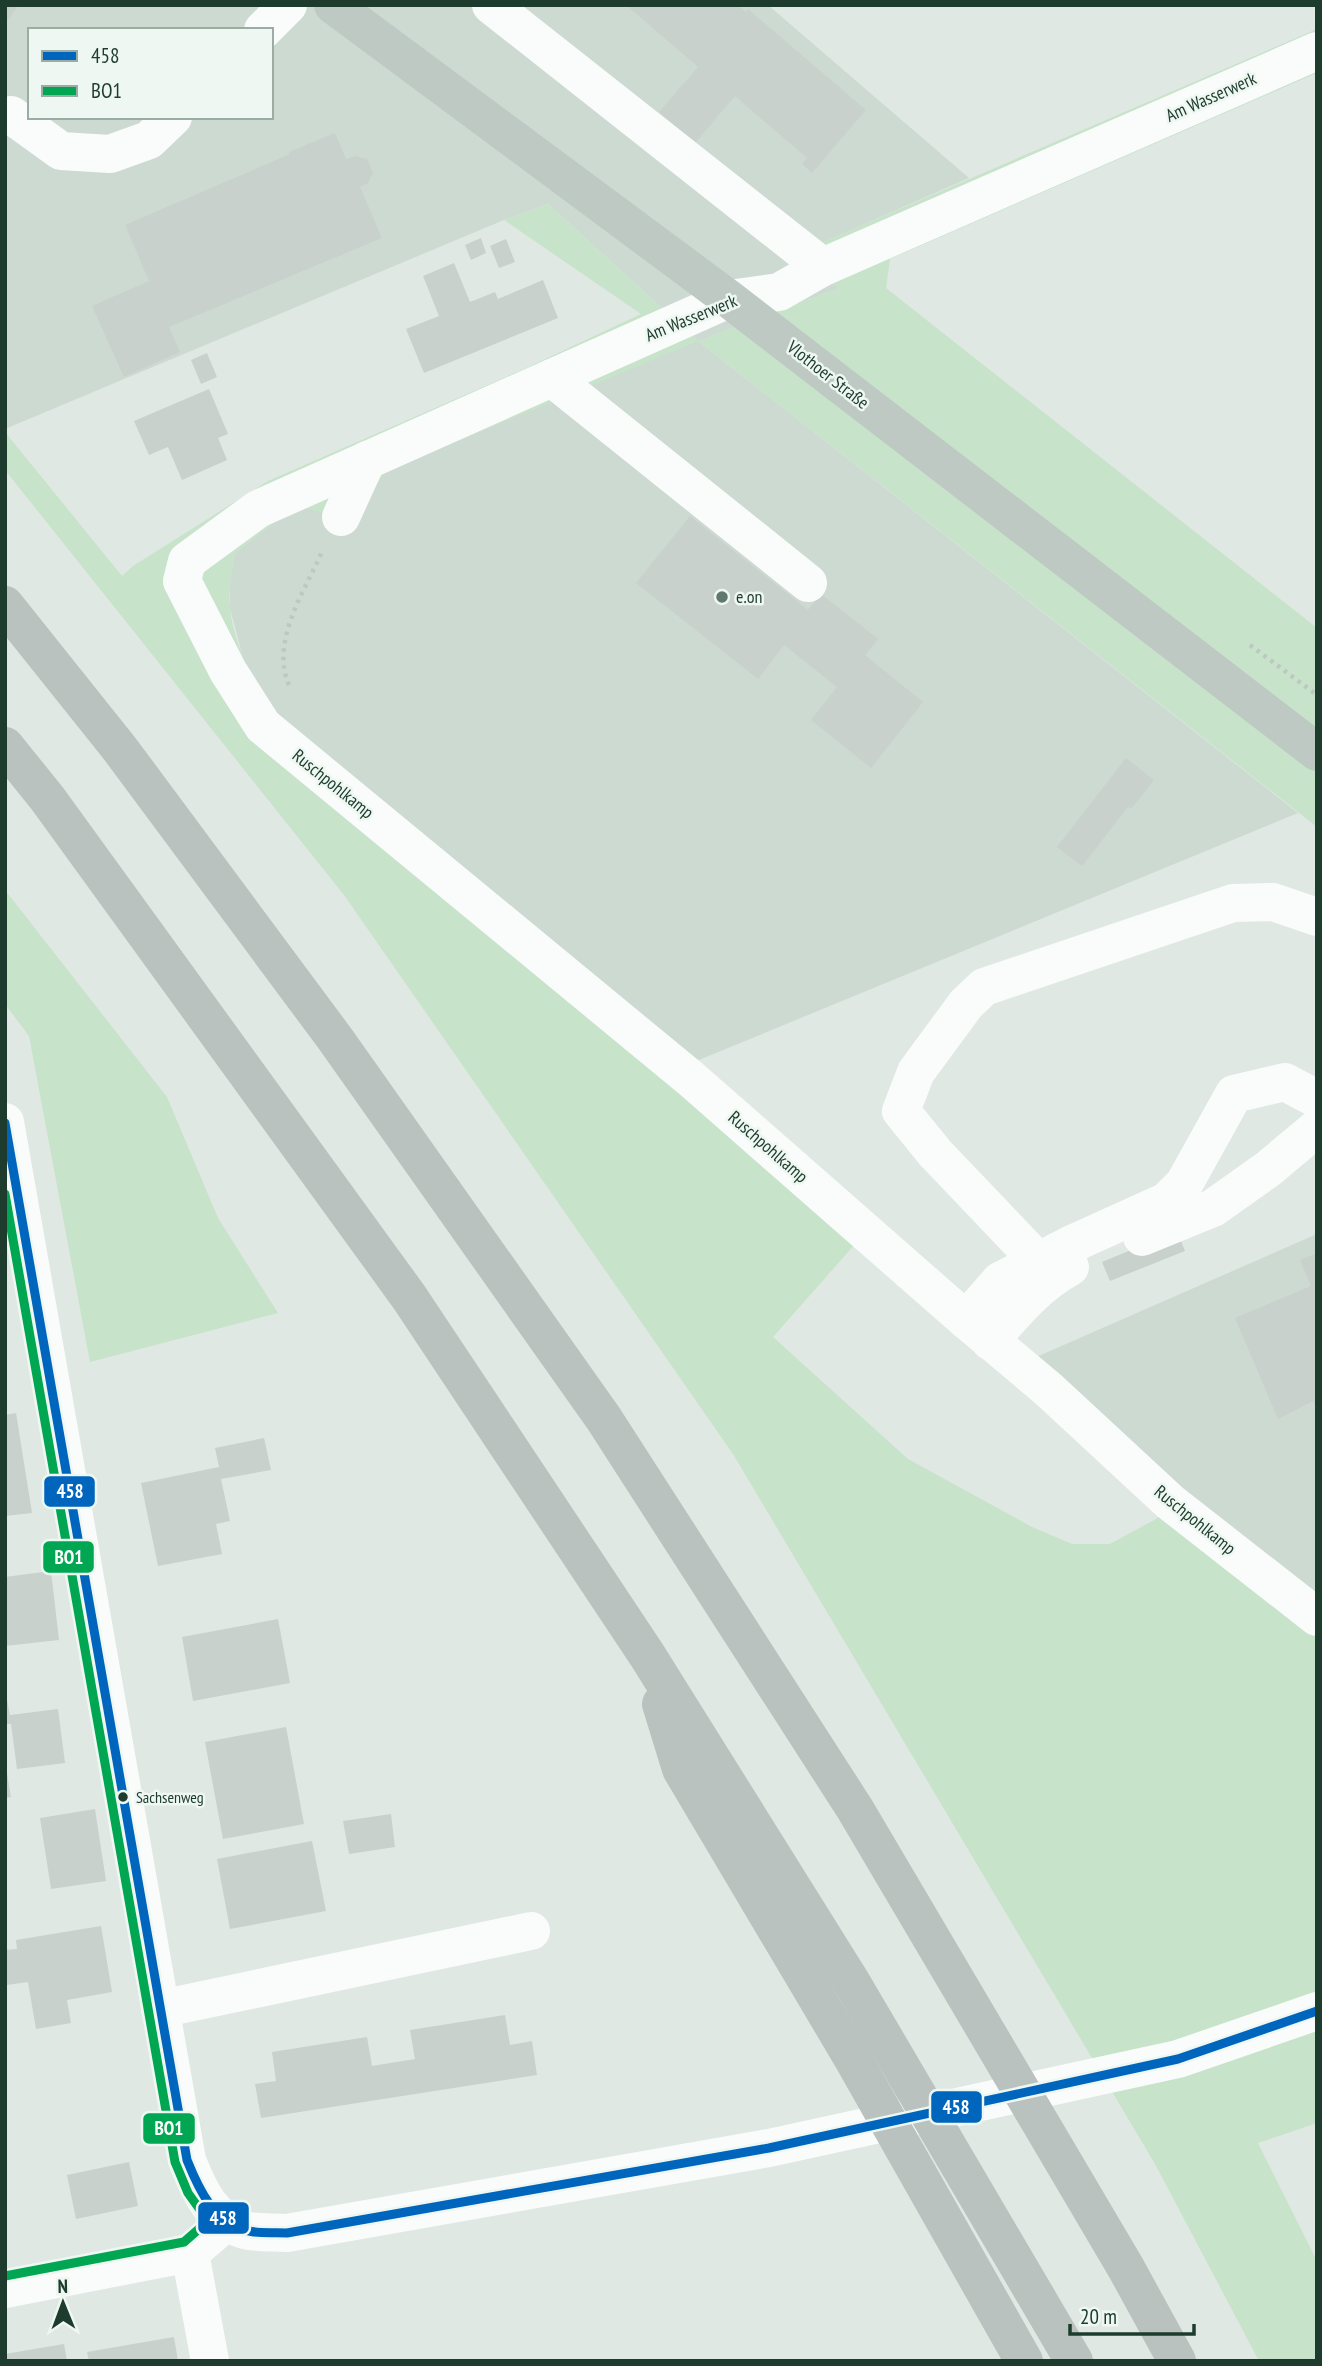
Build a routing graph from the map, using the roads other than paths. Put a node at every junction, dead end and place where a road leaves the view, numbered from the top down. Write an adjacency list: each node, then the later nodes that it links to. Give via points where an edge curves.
1 (288, 5): 4 (street)
2 (333, 5): 9 (main road, Vlothoer Straße)
3 (491, 5): 8 (street)
4 (265, 28)
5 (1317, 51): 8 (street, Am Wasserwerk)
6 (11, 115): 7 (street, via 61,151 110,154 149,140)
7 (171, 119)
8 (823, 267): 9 (street, Am Wasserwerk, via 779,292)
9 (729, 299): 10 (street, Am Wasserwerk); 17 (main road, Vlothoer Straße)
10 (552, 378): 11 (street, Am Wasserwerk); 13 (street)
11 (367, 460): 12 (street); 15 (street, Am Wasserwerk, via 258,509 187,561 182,581)
12 (341, 517)
13 (808, 583)
14 (5, 605): 37 (highway, via 120,749 328,1029 604,1419 855,1809)
15 (228, 671): 25 (street, Ruschpohlkamp, via 263,726 690,1078)
16 (5, 746): 27 (highway, via 409,1297)
17 (1317, 752)
18 (1317, 917): 24 (street, via 1273,902 1233,903 984,987 966,1004 916,1072 901,1111)
19 (1317, 1099): 24 (street, via 1285,1082 1234,1094 1184,1184 1167,1201)
20 (5, 1122): 29 (street)
21 (1317, 1128): 23 (street)
22 (1317, 1157): 23 (street)
23 (1268, 1169): 24 (street, via 1213,1208 1083,1262)
24 (1043, 1270): 25 (street, via 1000,1281)
25 (978, 1330): 26 (street, Ruschpohlkamp, via 1170,1502)
26 (1317, 1618)
27 (647, 1655): 35 (highway, via 681,1769); 36 (highway, via 852,1983)
28 (531, 1931): 29 (street)
29 (160, 2009): 31 (street, via 187,2160 209,2206)
30 (1317, 2011): 31 (street, via 1178,2059 769,2148 287,2233 249,2231)
31 (226, 2222): 32 (street)
32 (190, 2253): 33 (street); 34 (street)
33 (5, 2288)
34 (210, 2361)
35 (1024, 2361)
36 (1074, 2361)
37 (1177, 2361)

